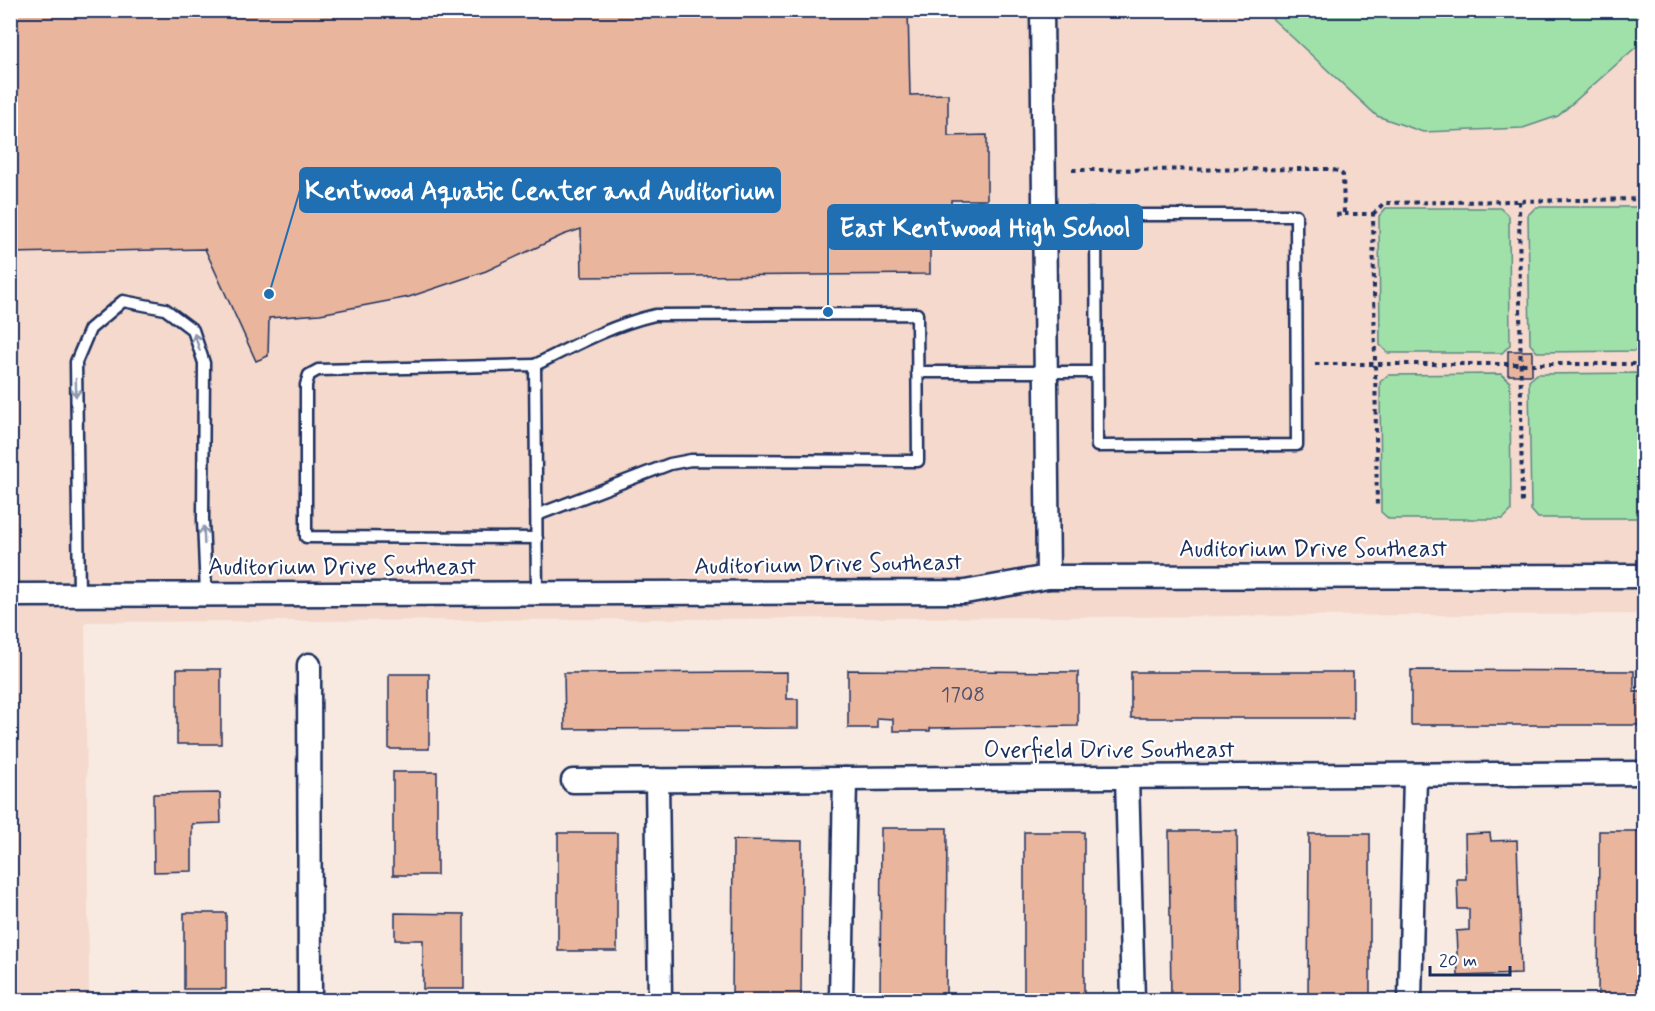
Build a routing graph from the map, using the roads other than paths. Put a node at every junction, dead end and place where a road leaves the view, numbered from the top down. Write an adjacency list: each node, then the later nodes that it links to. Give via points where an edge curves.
1 (1042, 10): 2 (street)
2 (1044, 215): 3 (lane); 7 (street)
3 (1096, 215): 6 (lane); 6 (lane, via 1296,215 1297,445 1097,446)
4 (536, 365): 5 (lane, via 627,321 655,315 916,314); 8 (lane); 9 (lane, via 318,370 309,375 306,537)
5 (917, 372): 7 (lane); 8 (lane, via 918,461 691,460 670,464)
6 (1096, 372): 7 (lane)
7 (1045, 373): 11 (street)
8 (537, 515): 9 (lane)
9 (537, 538): 14 (lane)
10 (1644, 576): 11 (street, Auditorium Drive Southeast)
11 (1048, 577): 14 (street, Auditorium Drive Southeast, via 965,592)
12 (79, 594): 13 (street, Auditorium Drive Southeast); 13 (lane, one-way to 12, via 204,363 193,330 165,309 123,301 90,329 76,362); 15 (street, Auditorium Drive Southeast)
13 (206, 594): 14 (street, Auditorium Drive Southeast)
14 (537, 594)
15 (10, 595)
16 (309, 665): 23 (street)
17 (1644, 773): 18 (street, Overfield Drive Southeast)
18 (1415, 775): 19 (street, Overfield Drive Southeast); 27 (street)
19 (1127, 777): 20 (street, Overfield Drive Southeast); 26 (street)
20 (845, 779): 21 (street, Overfield Drive Southeast); 25 (street)
21 (657, 780): 22 (street, Overfield Drive Southeast); 24 (street)
22 (573, 781)
23 (310, 1000)
24 (660, 1000)
25 (841, 1000)
26 (1133, 1000)
27 (1410, 1000)

